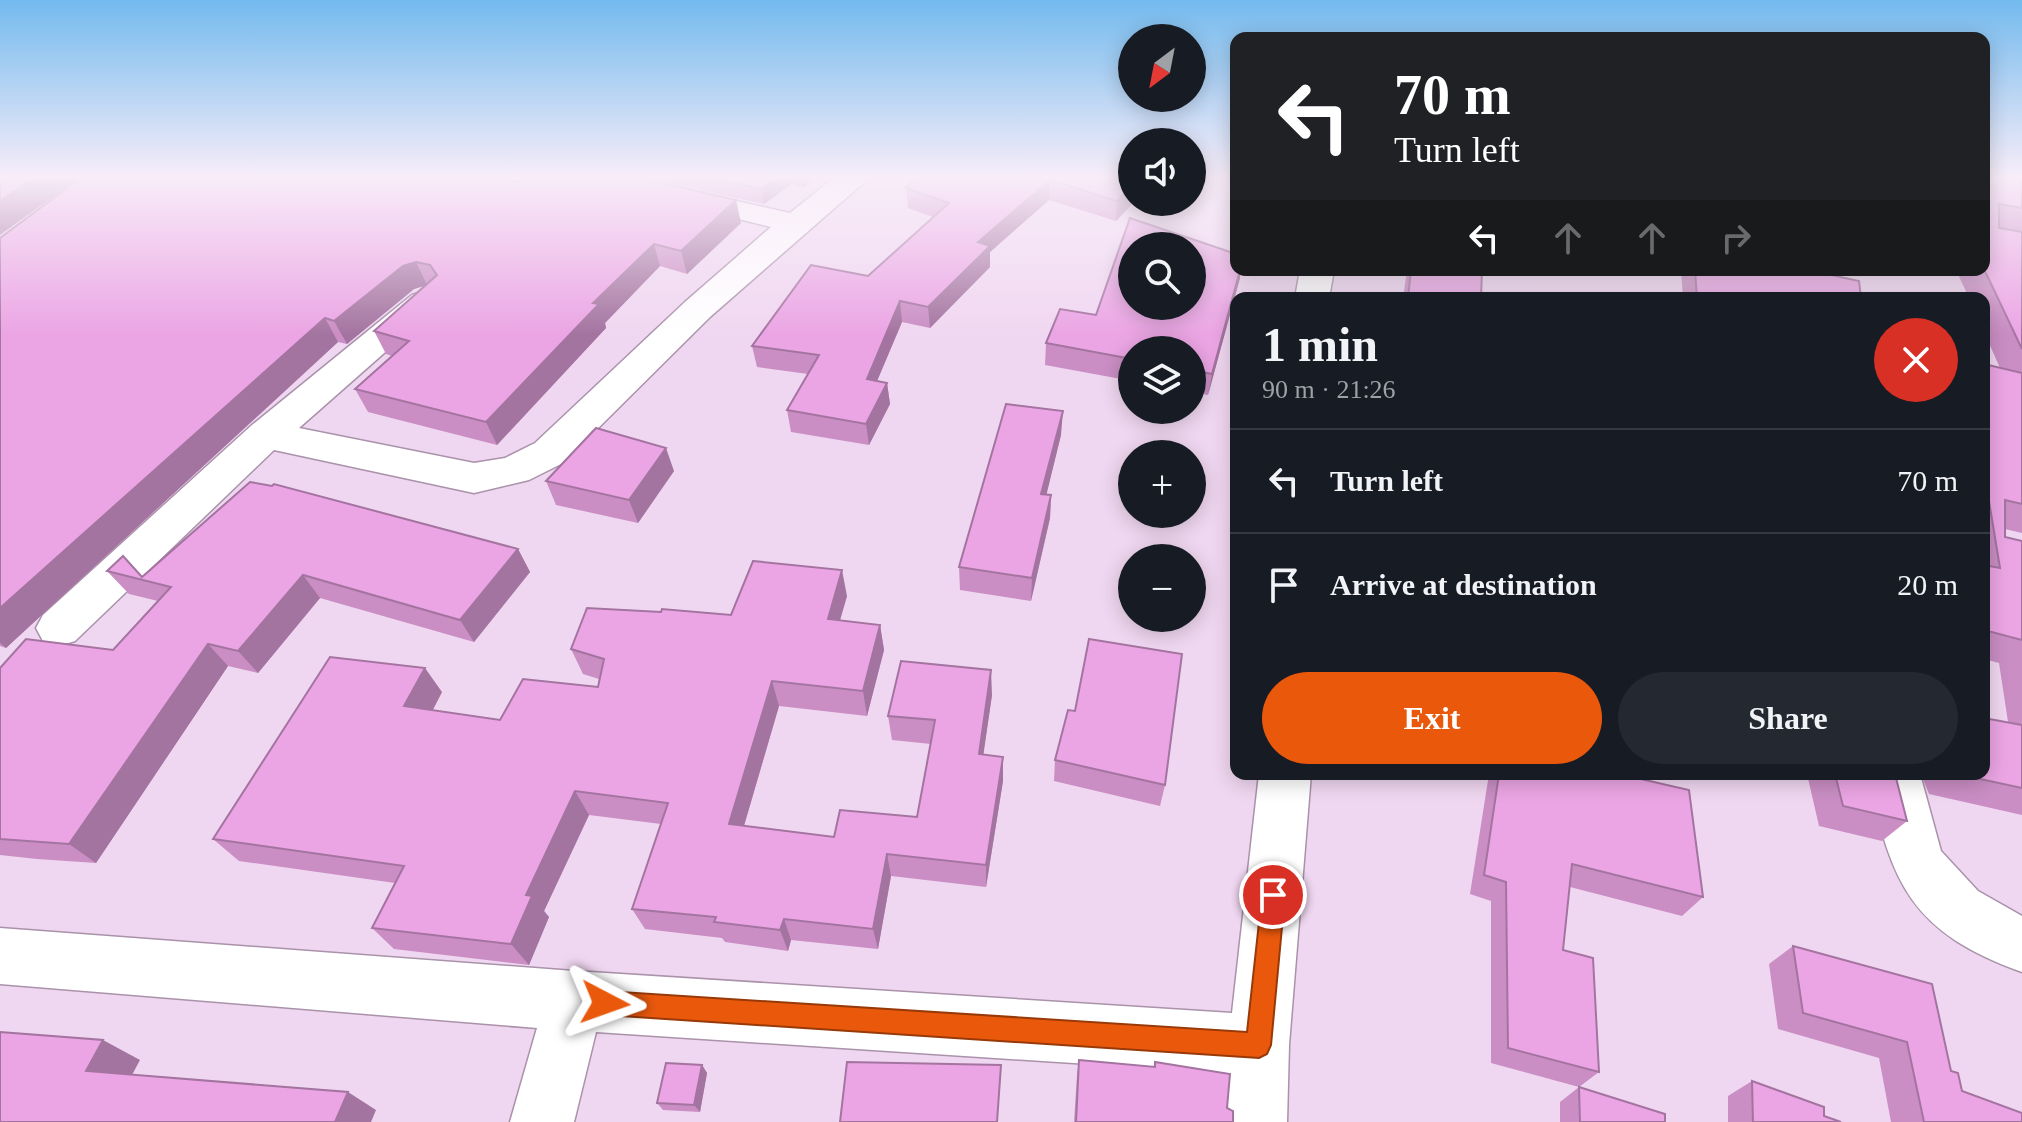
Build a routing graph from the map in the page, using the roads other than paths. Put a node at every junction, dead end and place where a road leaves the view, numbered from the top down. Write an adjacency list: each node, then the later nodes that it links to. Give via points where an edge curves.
1 (786, 229): 3 (street, via 549,453 515,470 474,478)
2 (428, 298): 3 (street)
3 (266, 435): 4 (street)
4 (59, 628)
5 (1284, 780): 10 (street)
6 (1896, 780): 7 (street, via 1915,856 1950,905 1997,937)
7 (2022, 944)
8 (0, 956): 9 (street)
9 (574, 1001): 10 (street); 11 (street)
10 (1259, 1045): 12 (street)
11 (542, 1122)
12 (1255, 1122)

